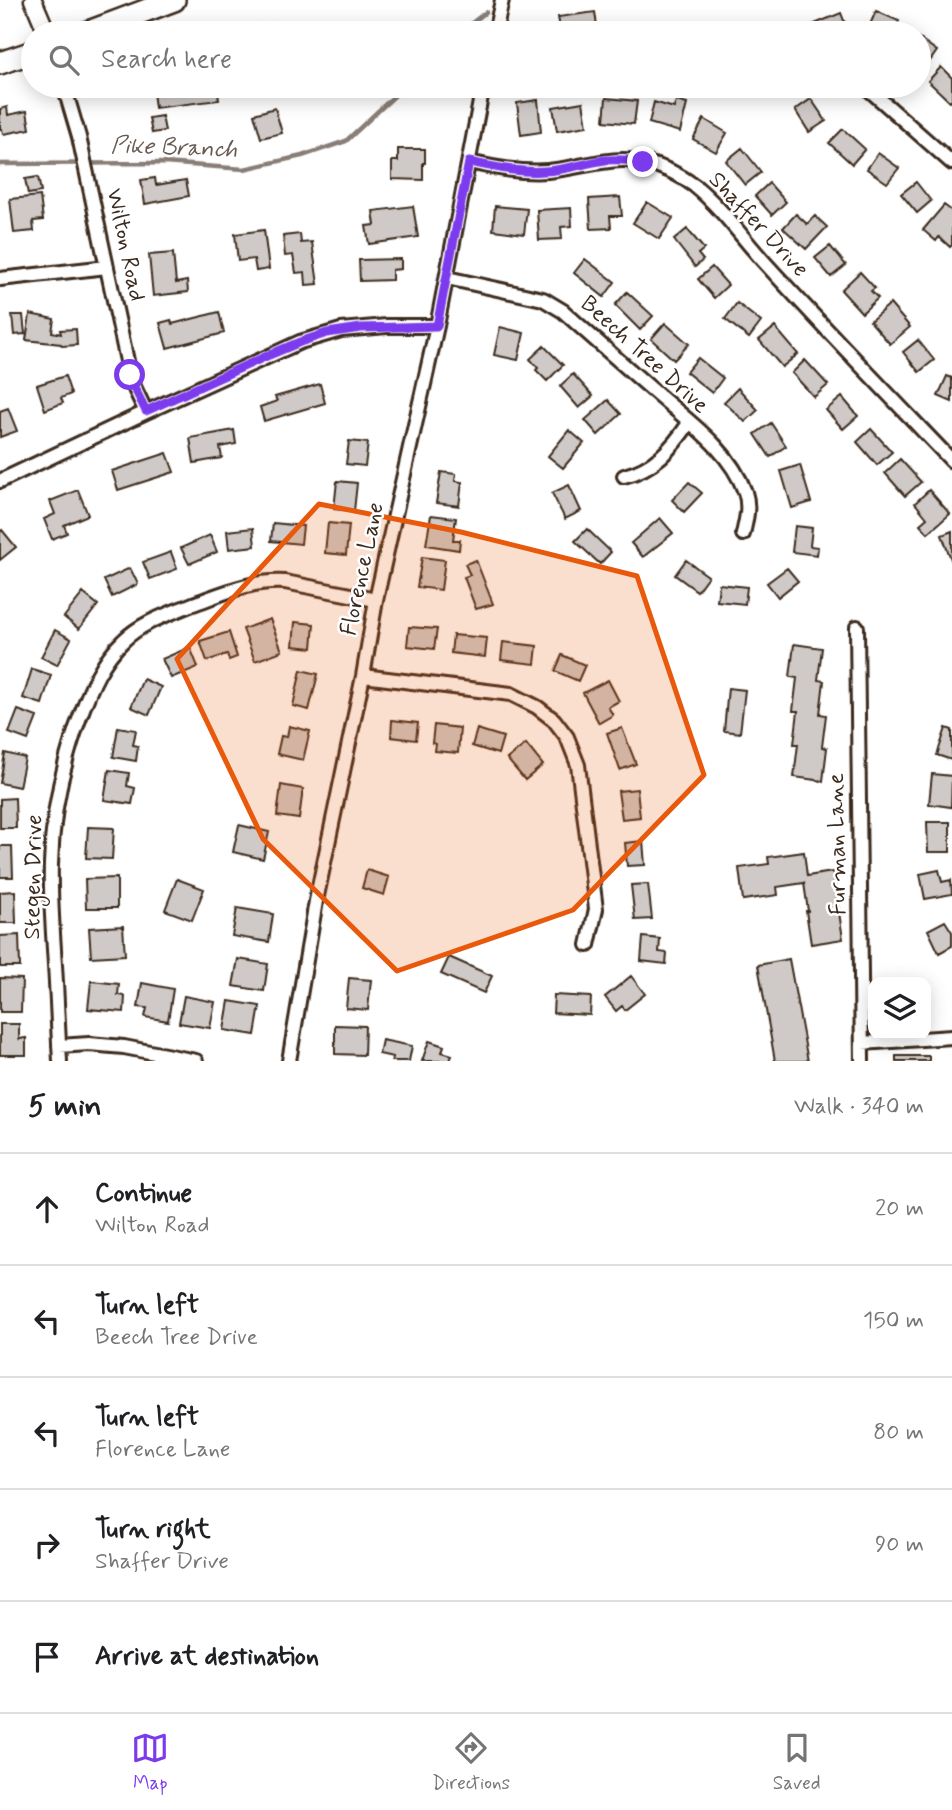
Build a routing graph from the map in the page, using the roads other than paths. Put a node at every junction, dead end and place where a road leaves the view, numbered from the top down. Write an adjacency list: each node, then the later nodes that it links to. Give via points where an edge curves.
1 (33, 0): 4 (street)
2 (174, 0): 5 (main road)
3 (502, 0): 6 (street)
4 (42, 21)
5 (118, 21)
6 (498, 21)
7 (21, 56): 8 (main road)
8 (0, 63)
9 (67, 98): 14 (street, Wilton Road)
10 (481, 98): 12 (street, Florence Lane)
11 (879, 98): 13 (street)
12 (469, 162): 15 (street, Florence Lane); 20 (street, Shaffer Drive, via 530,172 626,160 663,167 683,177)
13 (952, 163)
14 (107, 267): 16 (street); 18 (street, Wilton Road, via 132,383)
15 (447, 278): 17 (street, Florence Lane); 19 (street, Beech Tree Drive, via 556,306)
16 (0, 279)
17 (437, 326): 18 (street, via 327,333); 24 (street, Florence Lane)
18 (146, 411): 22 (street)
19 (689, 423): 21 (street, via 657,460); 23 (street, Beech Tree Drive, via 721,452 738,477 748,503)
20 (952, 461)
21 (624, 476)
22 (0, 481)
23 (743, 534)
24 (376, 600): 26 (street, Florence Lane); 30 (street, Stegen Drive, via 285,582 248,584 142,626 106,660 68,752 53,832 51,896)
25 (856, 627): 29 (street, Furman Lane)
26 (363, 676): 27 (street, via 511,694 554,720 578,765 596,909); 33 (street, Florence Lane, via 316,901)
27 (588, 946)
28 (952, 1037): 29 (street)
29 (862, 1043): 34 (street, Furman Lane)
30 (59, 1046): 31 (street, Stegen Drive); 32 (street, via 124,1047)
31 (60, 1061)
32 (196, 1061)
33 (289, 1061)
34 (862, 1061)

